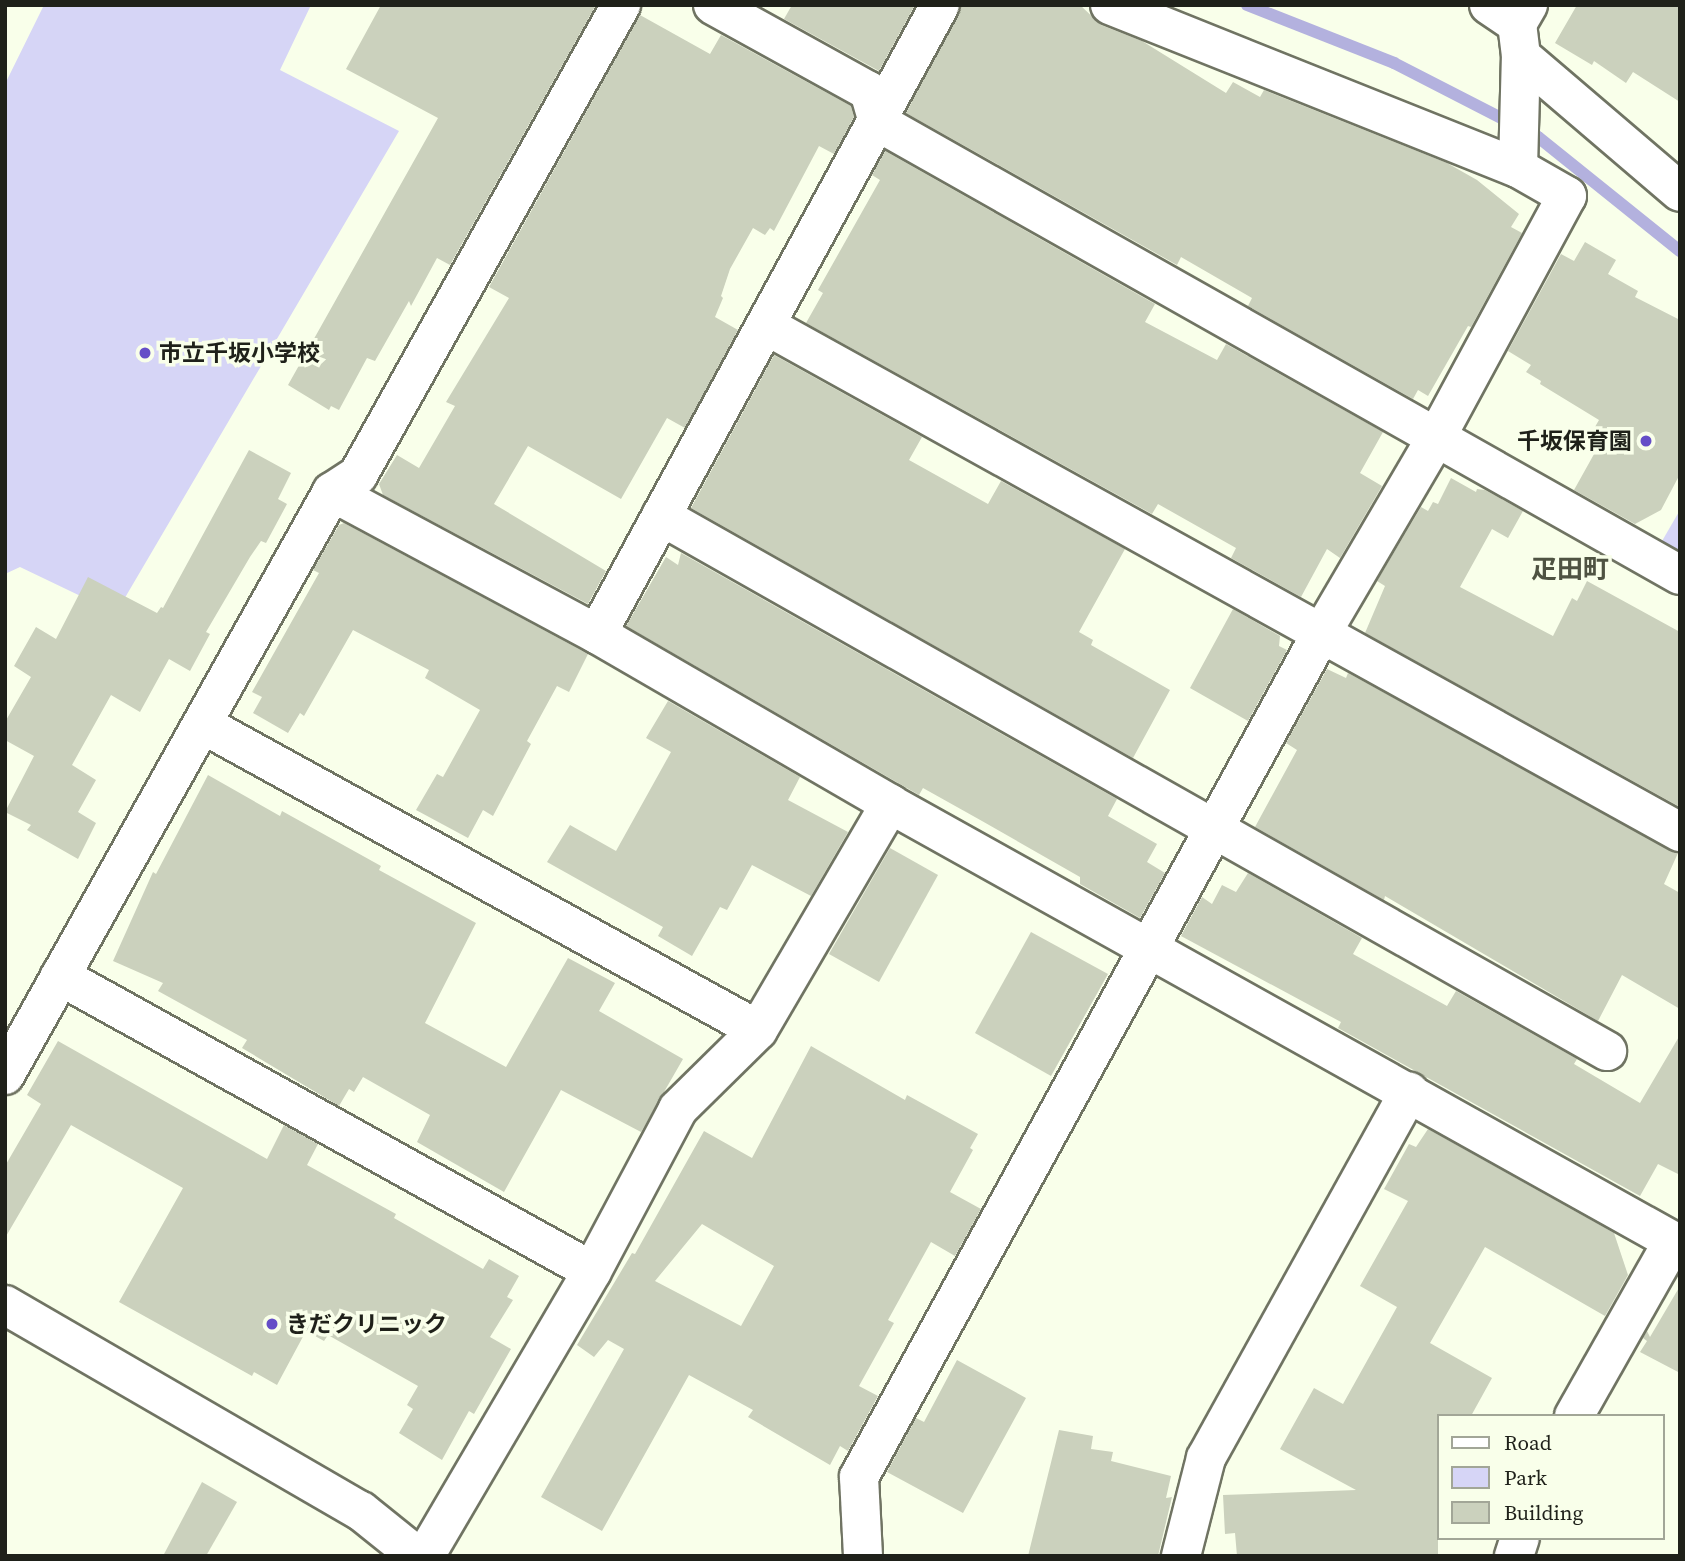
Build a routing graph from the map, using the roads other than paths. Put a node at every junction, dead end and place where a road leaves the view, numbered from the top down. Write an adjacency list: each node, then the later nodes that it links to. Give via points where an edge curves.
1 (621, 5): 11 (street, via 358,475)
2 (713, 5): 6 (street, via 869,91)
3 (940, 5): 6 (street)
4 (1110, 5): 7 (street)
5 (1515, 36): 7 (street); 8 (street)
6 (878, 122): 9 (street); 10 (street)
7 (1518, 153): 10 (street, via 1567,196)
8 (1675, 175)
9 (767, 326): 12 (street); 15 (street)
10 (1437, 436): 13 (street); 15 (street)
11 (332, 492): 14 (street); 16 (street)
12 (661, 516): 14 (street); 18 (street)
13 (1680, 575)
14 (597, 634): 17 (street)
15 (1321, 634): 18 (street); 19 (street)
16 (204, 725): 21 (street); 22 (street)
17 (890, 804): 20 (street); 22 (street)
18 (1215, 828): 20 (street); 23 (street)
19 (1680, 832)
20 (1149, 949): 25 (street); 32 (street, via 859,1477)
21 (60, 976): 24 (street); 27 (street)
22 (758, 1030): 27 (street, via 678,1109)
23 (1607, 1051)
24 (5, 1075)
25 (1409, 1092): 26 (street); 33 (street, via 1206,1458)
26 (1676, 1243): 29 (street)
27 (592, 1270): 31 (street)
28 (5, 1305): 30 (street, via 361,1511)
29 (1575, 1414)
30 (417, 1556)
31 (425, 1556)
32 (863, 1556)
33 (1181, 1556)

